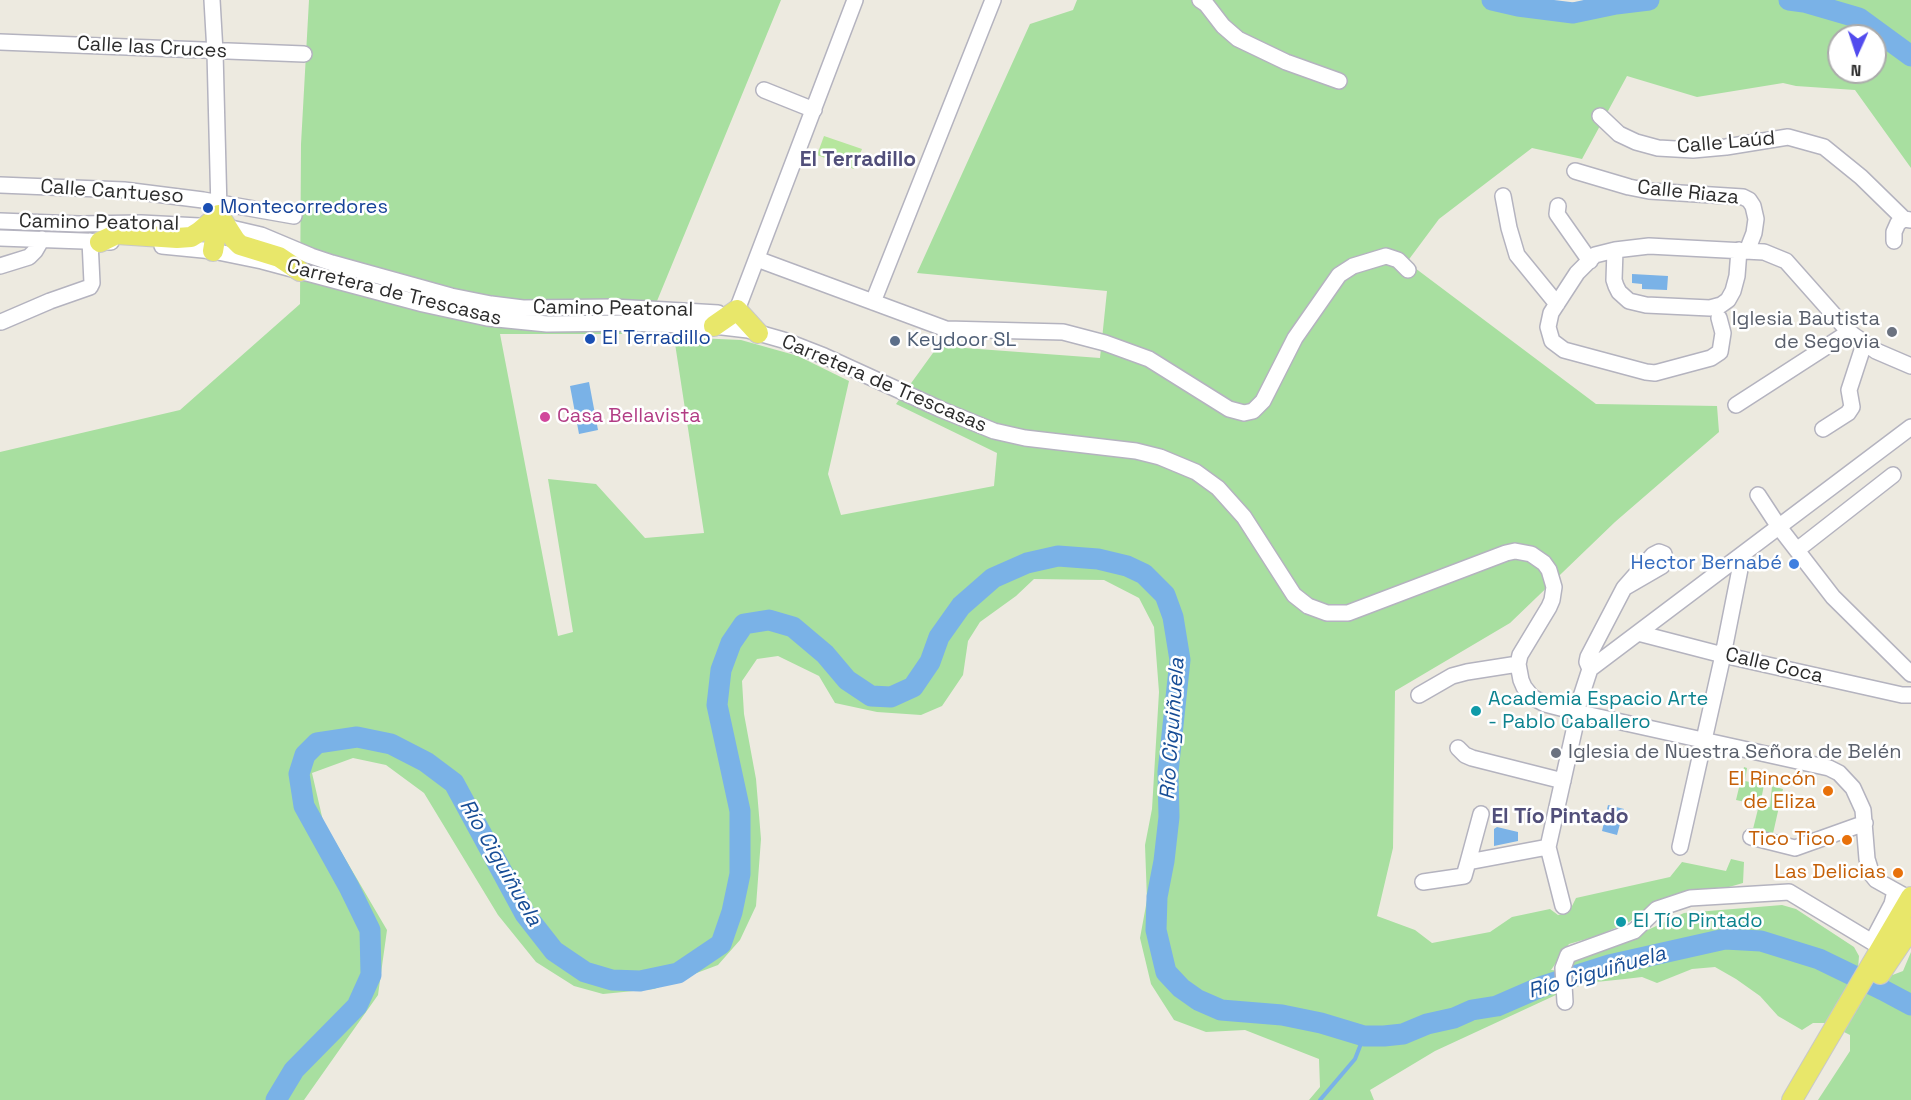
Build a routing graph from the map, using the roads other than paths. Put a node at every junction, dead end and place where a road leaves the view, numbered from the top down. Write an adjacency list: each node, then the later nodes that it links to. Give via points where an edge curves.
1 (212, 0): 6 (street)
2 (855, 0): 10 (street)
3 (993, 0): 33 (street)
4 (1200, 0): 8 (street, via 1238,39)
5 (0, 42): 6 (street, Calle las Cruces)
6 (215, 52): 7 (street, Calle las Cruces); 16 (street)
7 (304, 54)
8 (1339, 81)
9 (764, 90): 10 (street)
10 (814, 110): 28 (street)
11 (1600, 116): 18 (street, Calle Laúd, via 1619,134 1658,148 1693,150 1788,137 1824,147)
12 (1575, 171): 26 (street, Calle Riaza, via 1649,191 1743,197 1753,206 1756,219 1754,233)
13 (0, 185): 16 (street, Calle Cantueso, via 124,190)
14 (1503, 196): 34 (street, via 1517,255)
15 (1558, 206): 29 (street, via 1557,214)
16 (223, 215): 17 (street, Calle Cantueso); 24 (main road, via 191,237 117,234); 27 (main road); 32 (main road, via 229,232 240,245 279,257); 35 (street, Camino Peatonal, via 311,256 451,296 523,308 614,307)
17 (294, 216)
18 (1907, 220): 23 (street, Calle Laúd, via 1895,227)
19 (0, 221): 20 (street, Camino Peatonal)
20 (199, 226)
21 (0, 238): 22 (street, Carretera de Trescasas)
22 (42, 239): 24 (street, Carretera de Trescasas); 30 (street, via 29,257)
23 (1894, 240)
24 (95, 241): 27 (street, Carretera de Trescasas); 37 (street, via 90,287)
25 (1615, 250): 26 (street, via 1649,246); 26 (street, Calle Riaza, via 1614,280 1624,298 1646,305 1710,308 1728,300); 29 (street, via 1595,255)
26 (1743, 250): 38 (street, via 1764,252 1786,261)
27 (213, 251): 32 (street, Carretera de Trescasas)
28 (757, 259): 33 (street); 35 (street)
29 (1590, 261): 34 (street, via 1577,273)
30 (0, 266)
31 (1408, 270): 33 (street, via 1398,260 1386,256 1353,266 1339,275 1295,338 1263,401 1253,411 1244,413 1229,409 1149,359 1105,343 1063,332 946,329)
32 (300, 271): 35 (street, Carretera de Trescasas, via 455,312 509,321 627,323)
33 (873, 302)
34 (1557, 304): 36 (street, via 1548,327 1559,348 1655,373 1720,352 1723,333)
35 (723, 316): 39 (main road); 39 (street, Carretera de Trescasas)
36 (1719, 318)
37 (1, 322)
38 (1849, 332): 40 (street); 42 (street)
39 (758, 333): 53 (street, Carretera de Trescasas, via 824,356 994,430 1025,438 1136,451 1183,466 1205,478 1234,505 1294,595 1318,611 1348,613 1506,553 1531,554 1549,570 1553,594)
40 (1864, 344): 41 (street); 44 (street, via 1849,390 1852,407)
41 (1911, 366)
42 (1736, 405)
43 (1911, 427): 47 (street)
44 (1823, 429)
45 (1893, 476): 48 (street)
46 (1758, 495): 47 (street)
47 (1779, 526): 48 (street); 49 (street)
48 (1797, 550): 55 (street, via 1843,609)
49 (1743, 554): 51 (street); 52 (street)
50 (1624, 588): 54 (street, via 1588,658)
51 (1638, 633): 52 (street, Calle Coca); 54 (street)
52 (1723, 655): 57 (street, Calle Coca); 59 (street)
53 (1518, 664): 56 (street, via 1452,676); 58 (street, via 1521,680 1532,697)
54 (1590, 669): 58 (street)
55 (1911, 674)
56 (1419, 695)
57 (1911, 695)
58 (1577, 713): 59 (street); 61 (street)
59 (1705, 740): 63 (street, via 1839,773 1853,788); 65 (street)
60 (1458, 748): 61 (street, via 1472,758)
61 (1563, 781): 66 (street)
62 (1481, 814): 67 (street)
63 (1865, 823): 64 (street, via 1795,848); 69 (street, via 1869,871)
64 (1751, 837)
65 (1680, 847)
66 (1548, 848): 67 (street); 70 (street)
67 (1468, 862): 68 (street, via 1464,876)
68 (1424, 882)
69 (1906, 901): 72 (main road)
70 (1563, 906)
71 (1911, 927): 72 (main road)
72 (1879, 957): 73 (street, via 1789,892 1690,898 1657,909 1634,931 1568,955 1563,968); 74 (main road)
73 (1564, 997)
74 (1837, 1034): 75 (main road); 76 (main road)
75 (1792, 1100)
76 (1805, 1100)

